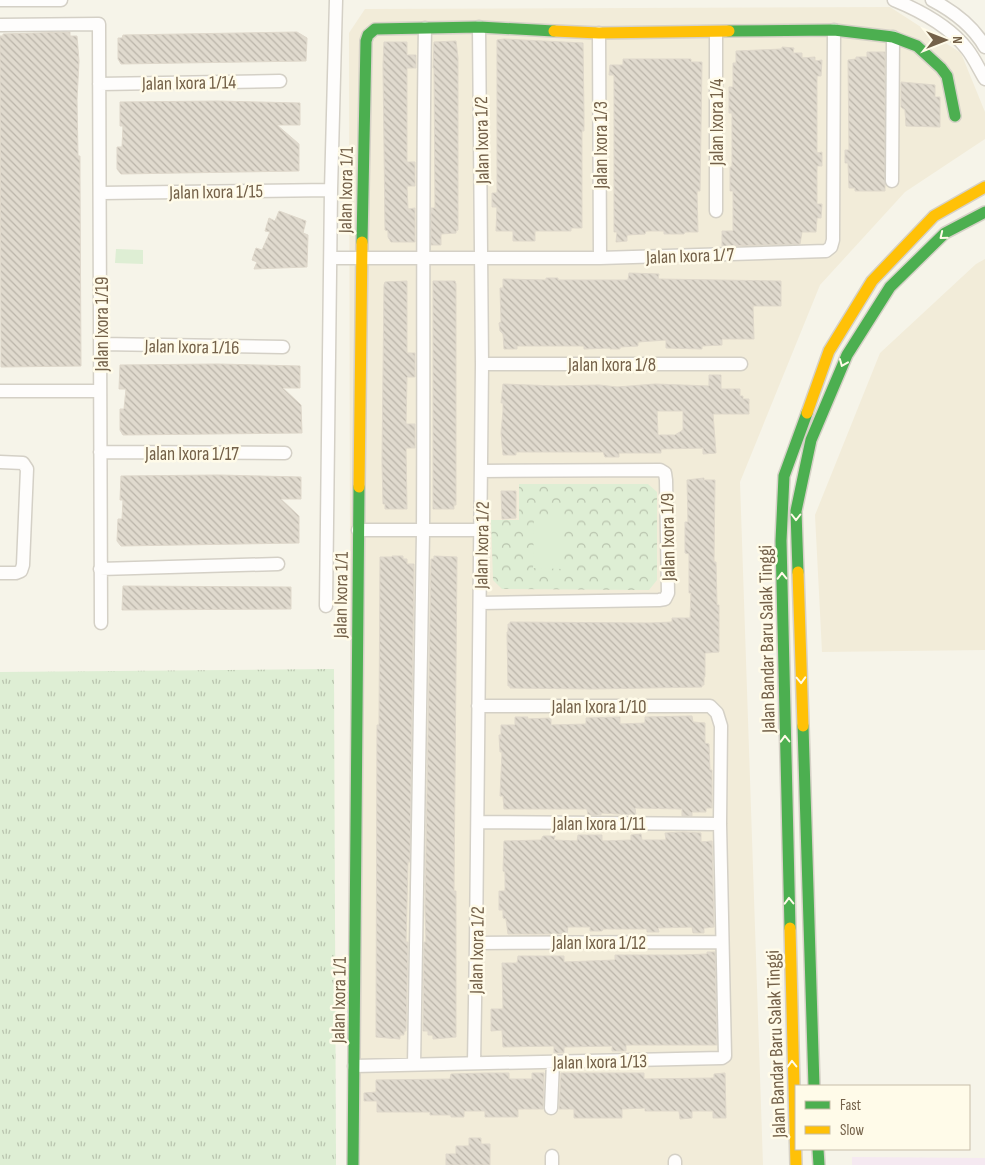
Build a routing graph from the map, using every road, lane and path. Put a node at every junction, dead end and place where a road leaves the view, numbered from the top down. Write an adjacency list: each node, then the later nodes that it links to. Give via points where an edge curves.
1 (0, 0): 2 (street)
2 (61, 0)
3 (336, 0): 21 (street)
4 (894, 0): 14 (street, via 950,31)
5 (932, 0): 13 (street, via 953,12)
6 (0, 25): 17 (street, Jalan Ixora 1/19, via 100,24)
7 (479, 27): 8 (main road); 10 (main road); 26 (street, Jalan Ixora 1/2)
8 (425, 28): 25 (street); 28 (main road, Jalan Ixora 1/1, via 375,29 366,41)
9 (834, 30): 11 (main road); 12 (main road); 29 (street, Jalan Ixora 1/7, via 833,240 826,251)
10 (600, 33): 11 (main road); 29 (street, Jalan Ixora 1/3)
11 (716, 33): 23 (street, Jalan Ixora 1/4)
12 (893, 37): 18 (main road, via 917,46 941,68 947,76); 19 (street)
13 (982, 42): 14 (street)
14 (968, 50): 15 (street)
15 (985, 79)
16 (280, 80): 17 (street, Jalan Ixora 1/14)
17 (100, 84): 22 (street, Jalan Ixora 1/19)
18 (955, 116)
19 (892, 180)
20 (985, 187): 60 (main road, Jalan Bandar Baru Salak Tinggi, one-way to 20, via 781,541 784,476 829,352 872,281 934,216)
21 (331, 190): 22 (street, Jalan Ixora 1/15); 27 (street)
22 (101, 193): 30 (street, Jalan Ixora 1/19)
23 (716, 211)
24 (985, 212): 58 (main road, Jalan Bandar Baru Salak Tinggi, one-way to 58, via 945,233 890,287 847,355 811,440 796,512)
25 (422, 257): 26 (street, Jalan Ixora 1/7); 28 (street, Jalan Ixora 1/7); 41 (street)
26 (482, 257): 29 (street, Jalan Ixora 1/7); 32 (street, Jalan Ixora 1/2)
27 (331, 258): 28 (street, Jalan Ixora 1/7); 47 (street)
28 (360, 258): 40 (main road, Jalan Ixora 1/1)
29 (600, 258)
30 (101, 344): 31 (street, Jalan Ixora 1/16); 35 (street, Jalan Ixora 1/19)
31 (283, 347)
32 (482, 364): 33 (street, Jalan Ixora 1/8); 39 (street, Jalan Ixora 1/2)
33 (741, 364)
34 (0, 391): 35 (street)
35 (100, 391): 36 (street, Jalan Ixora 1/19)
36 (100, 452): 37 (street, Jalan Ixora 1/17); 44 (street, Jalan Ixora 1/19)
37 (285, 453)
38 (0, 462): 45 (street, via 23,463 27,469 23,565 21,572)
39 (481, 471): 42 (street, Jalan Ixora 1/2); 46 (street, Jalan Ixora 1/9, via 660,470 665,473 668,593 659,600)
40 (358, 530): 41 (street); 57 (main road, Jalan Ixora 1/1)
41 (423, 530): 42 (street); 56 (street)
42 (481, 530): 46 (street, Jalan Ixora 1/2)
43 (278, 564): 44 (street)
44 (100, 569): 48 (street, Jalan Ixora 1/19)
45 (0, 573)
46 (480, 603): 49 (street, Jalan Ixora 1/2)
47 (326, 606)
48 (101, 623)
49 (478, 706): 50 (street, Jalan Ixora 1/2); 51 (street, Jalan Ixora 1/10, via 710,706 717,713 721,726)
50 (478, 822): 51 (street, Jalan Ixora 1/11); 53 (street, Jalan Ixora 1/2)
51 (720, 824): 52 (street)
52 (722, 942): 53 (street, Jalan Ixora 1/12); 54 (street, Jalan Ixora 1/13, via 725,1056)
53 (476, 943): 55 (street, Jalan Ixora 1/2)
54 (553, 1062): 55 (street, Jalan Ixora 1/13); 59 (street)
55 (474, 1063): 56 (street, Jalan Ixora 1/13)
56 (414, 1065): 57 (street, Jalan Ixora 1/13)
57 (354, 1066): 63 (main road, Jalan Ixora 1/1)
58 (814, 1085)
59 (551, 1108)
60 (795, 1148)
61 (795, 1150): 64 (main road, Jalan Bandar Baru Salak Tinggi, one-way to 61)
62 (818, 1150): 65 (main road)
63 (353, 1165)
64 (796, 1165)
65 (819, 1165)

